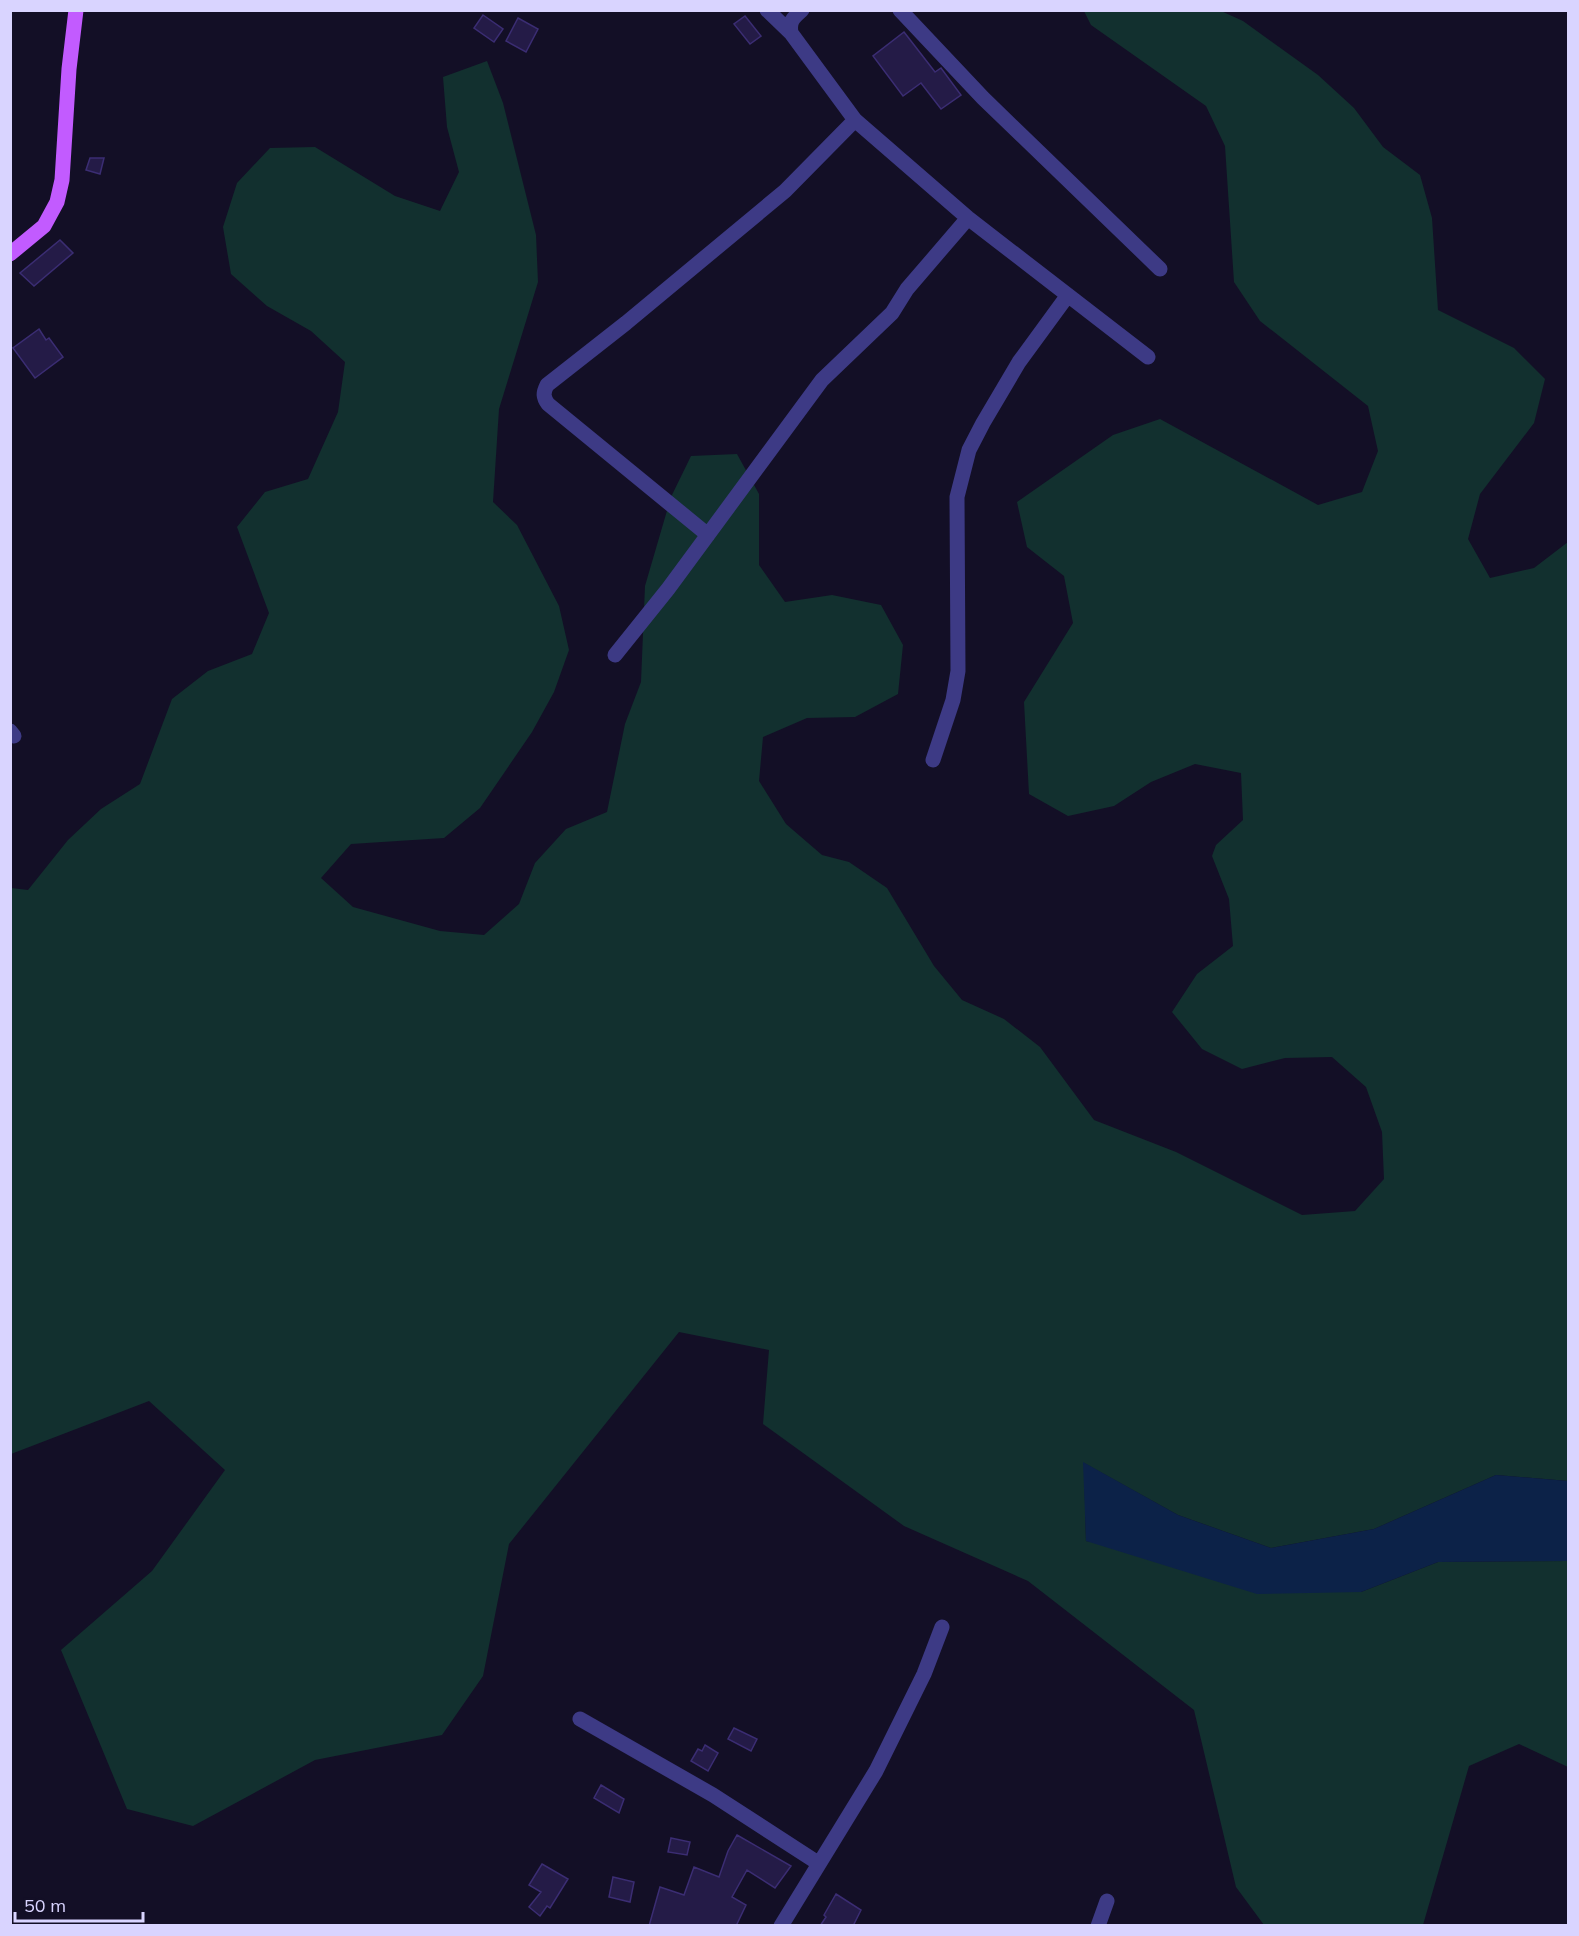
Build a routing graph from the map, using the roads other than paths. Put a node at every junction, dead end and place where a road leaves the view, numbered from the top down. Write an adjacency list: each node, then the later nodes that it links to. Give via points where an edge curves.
1 (76, 10): 8 (main road, via 57,202 44,226)
2 (767, 10): 5 (street)
3 (802, 10): 5 (street, via 792,19)
4 (900, 10): 9 (street, via 983,98)
5 (791, 33): 6 (street)
6 (855, 120): 7 (street); 12 (street, via 785,191 543,392 548,404)
7 (968, 218): 10 (street); 12 (street, via 907,289 892,313 822,380)
8 (10, 254)
9 (1160, 268)
10 (1068, 295): 11 (street); 14 (street, via 1019,362 969,450 957,497 958,671 953,700)
11 (1148, 357)
12 (708, 535): 13 (street)
13 (615, 655)
14 (933, 760)
15 (942, 1627): 17 (street, via 924,1674 876,1771)
16 (580, 1719): 17 (street, via 713,1795)
17 (818, 1863): 19 (street)
18 (1107, 1901): 20 (street)
19 (781, 1926)
20 (1098, 1926)

